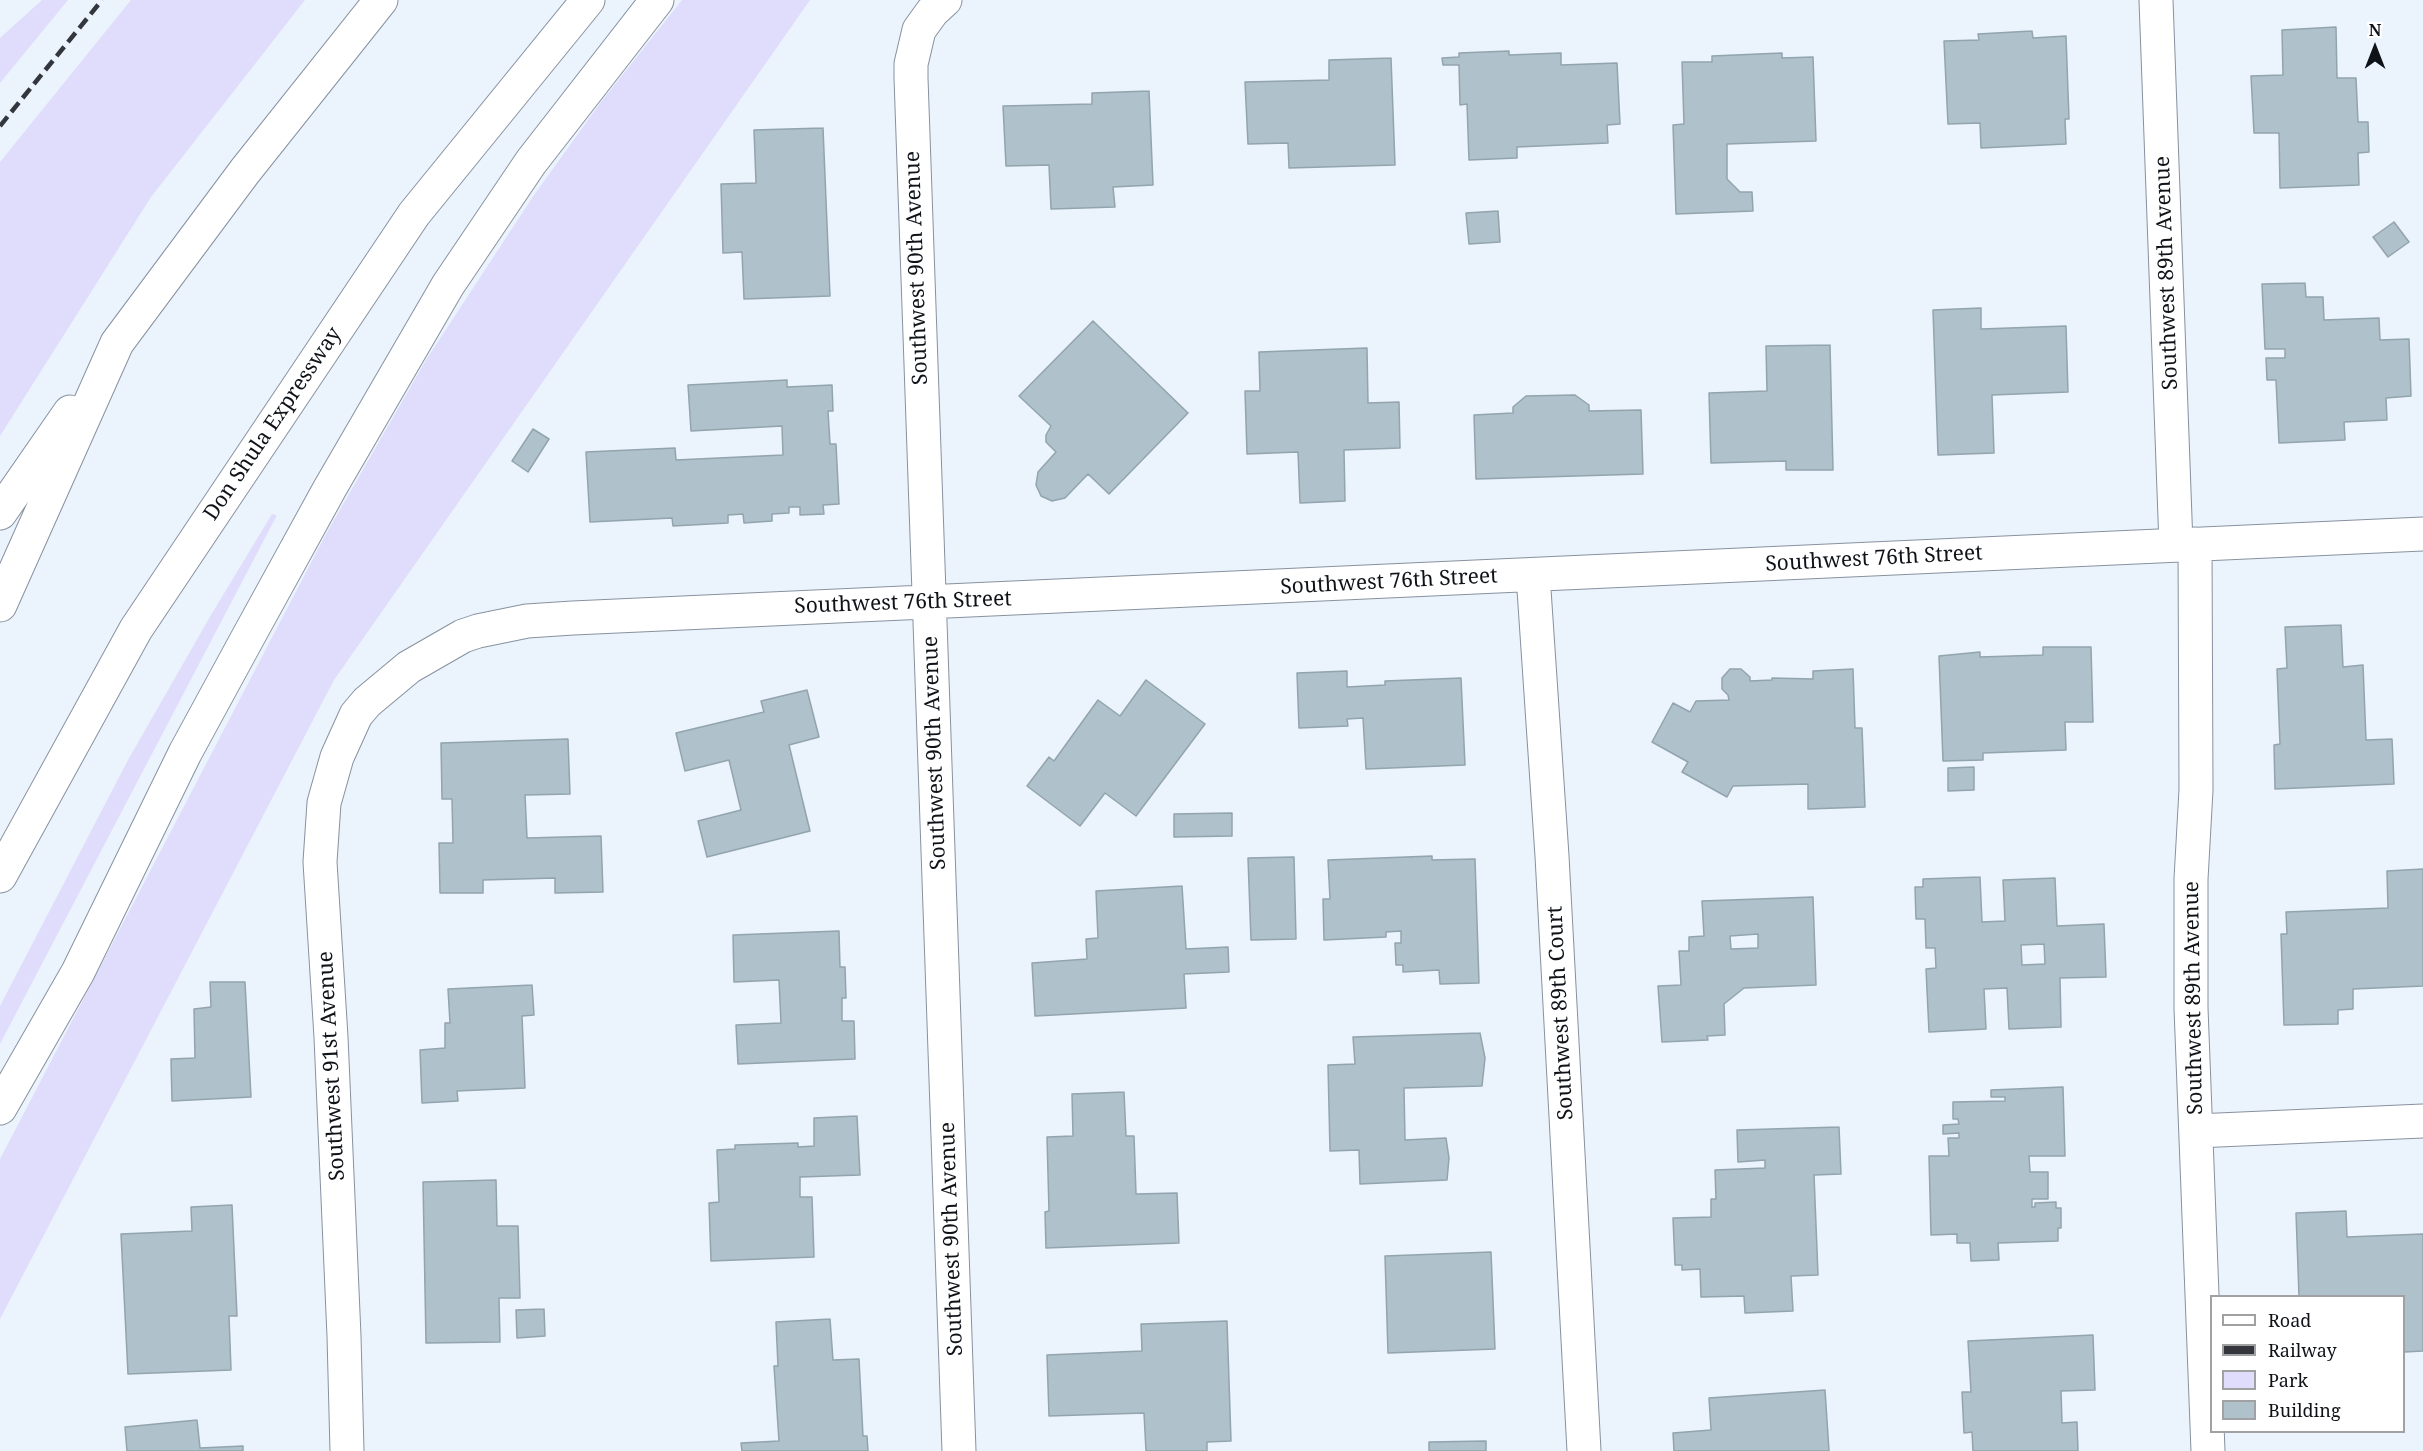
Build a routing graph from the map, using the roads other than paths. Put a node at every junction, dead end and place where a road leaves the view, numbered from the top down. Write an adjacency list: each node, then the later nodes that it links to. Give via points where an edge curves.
1 (381, 0): 6 (main road, via 245,171)
2 (588, 0): 14 (main road, Don Shula Expressway, via 414,214 136,629)
3 (657, 0): 15 (main road, via 531,162 442,295 330,488 191,742 78,972)
4 (2157, 0): 9 (main road, Southwest 89th Avenue)
5 (934, 11): 11 (main road, Southwest 90th Avenue, via 914,47 910,78)
6 (117, 343): 7 (main road); 12 (main road)
7 (0, 513)
8 (2423, 534): 9 (main road, Southwest 76th Street)
9 (2186, 545): 10 (main road, Southwest 76th Street); 17 (main road, Southwest 89th Avenue, via 2196,790 2191,951)
10 (1533, 575): 11 (main road, Southwest 76th Street); 20 (main road, Southwest 89th Court)
11 (930, 602): 13 (main road, Southwest 76th Street, via 527,621 463,636 409,667); 19 (main road, Southwest 90th Avenue)
12 (0, 605)
13 (374, 694): 18 (main road, Southwest 91st Avenue, via 356,716 330,779 324,803 320,862 332,1049)
14 (0, 876)
15 (0, 1108)
16 (2423, 1121): 17 (main road)
17 (2196, 1131): 21 (main road, Southwest 89th Avenue)
18 (347, 1451)
19 (959, 1451)
20 (1584, 1451)
21 (2208, 1451)

